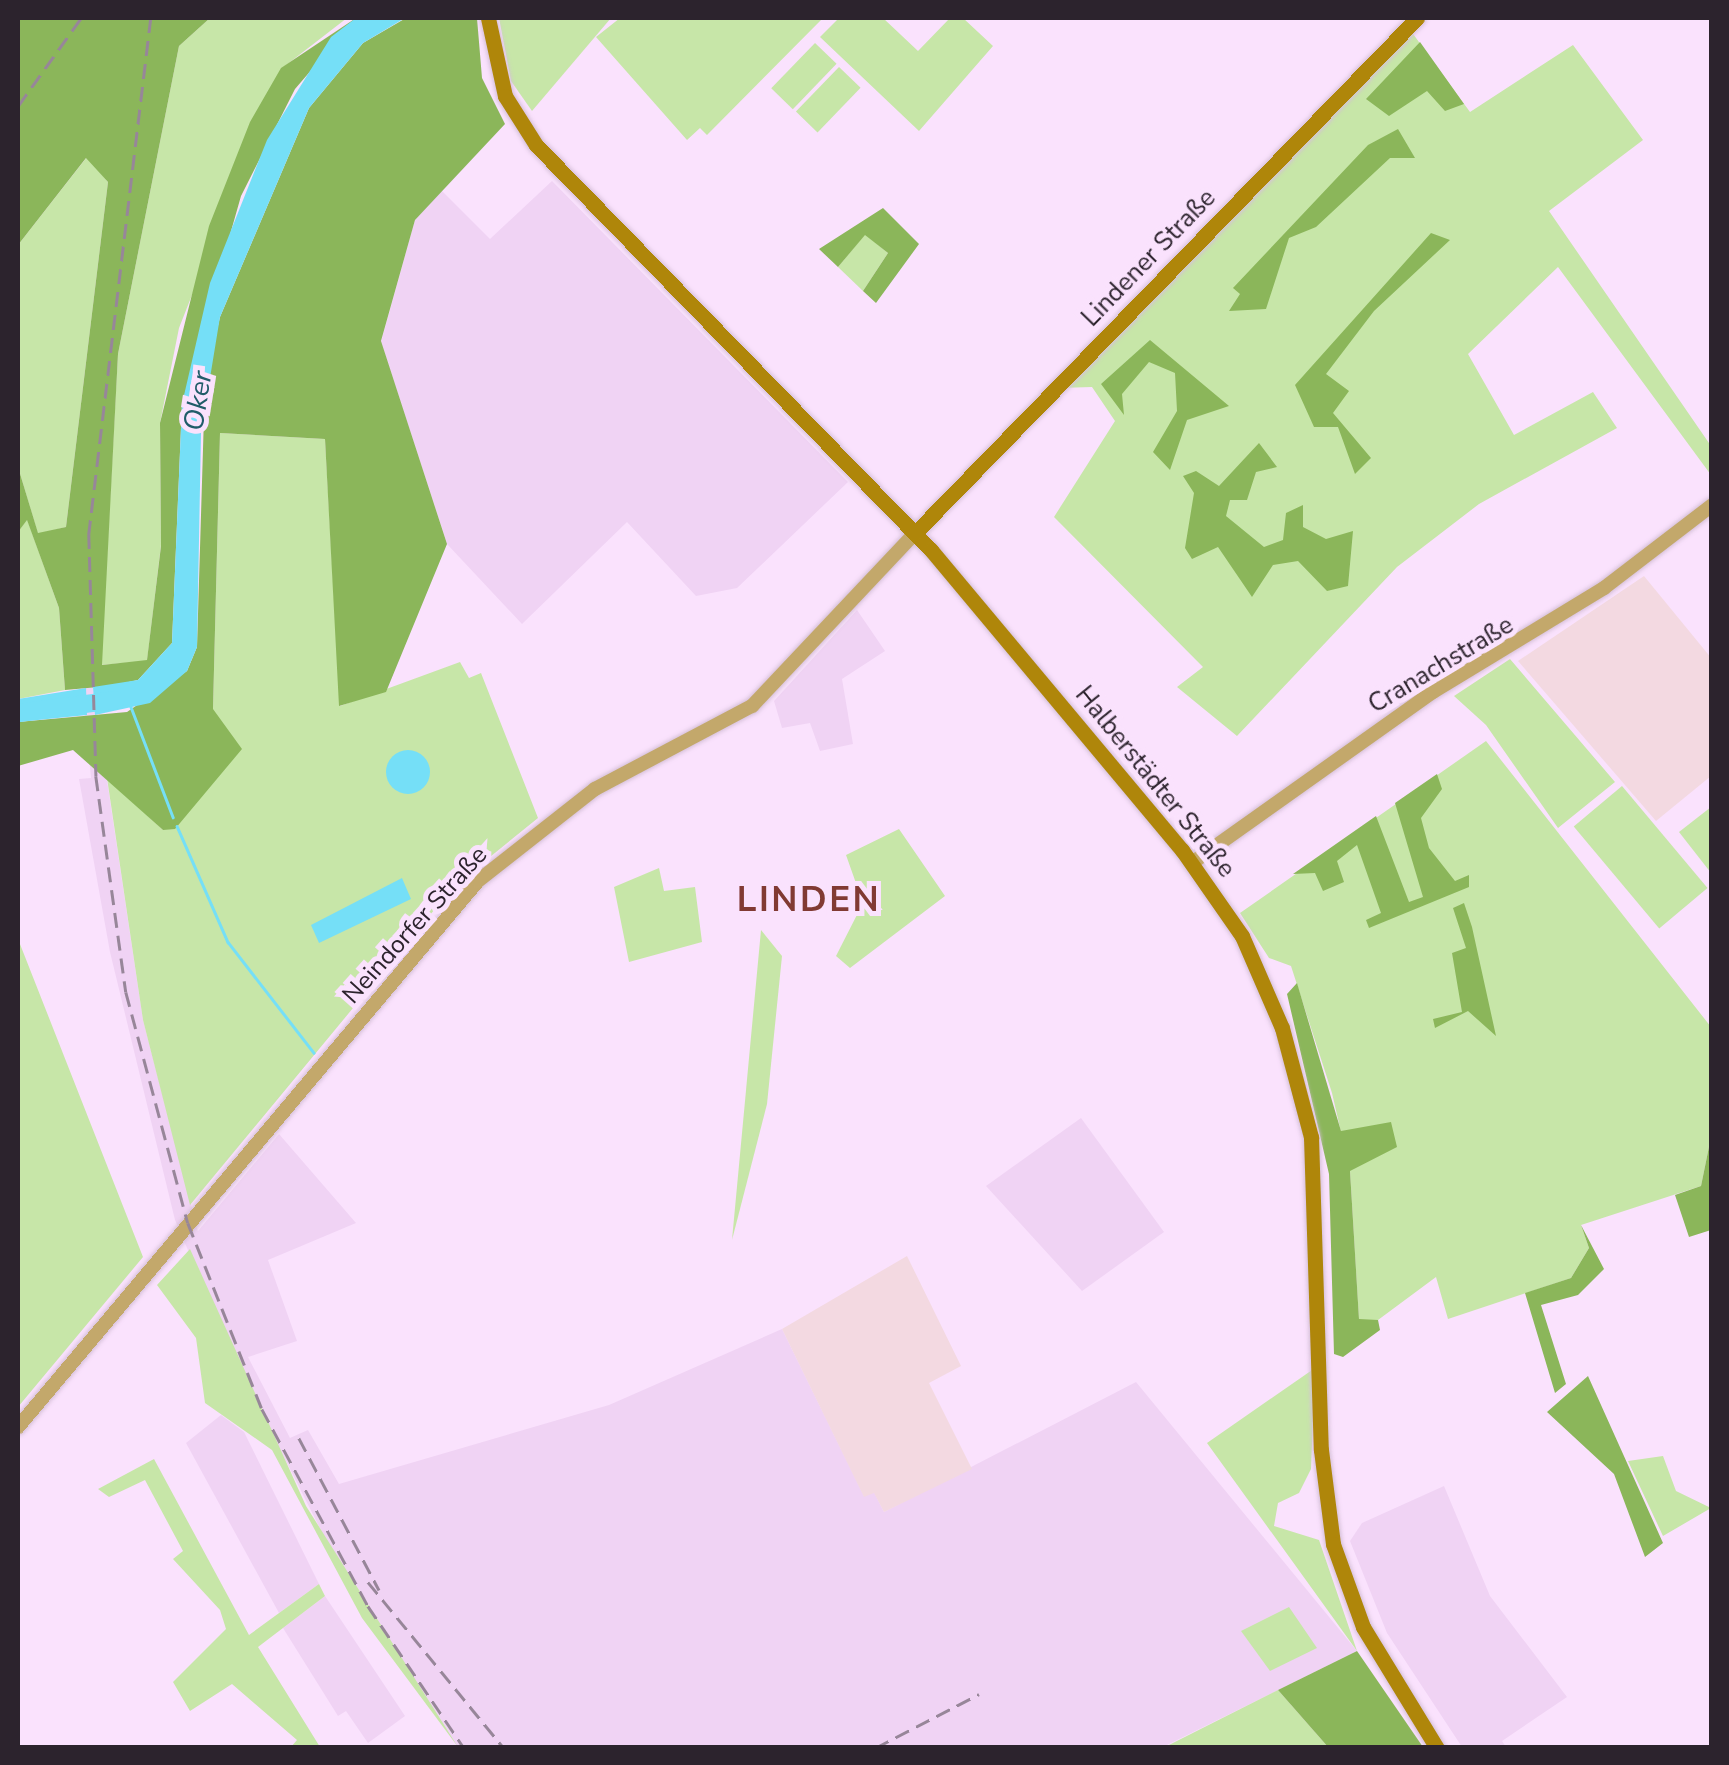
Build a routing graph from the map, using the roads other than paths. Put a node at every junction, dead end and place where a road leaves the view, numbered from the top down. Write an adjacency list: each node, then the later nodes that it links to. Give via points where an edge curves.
1 (488, 18): 4 (main road, Halberstädter Straße, via 494,66 536,145)
2 (1418, 18): 4 (main road, Lindener Straße)
3 (1712, 505): 5 (street, Cranachstraße, via 1604,588 1434,692)
4 (915, 532): 5 (main road, Halberstädter Straße); 6 (street, Neindorfer Straße, via 752,706 595,789 478,881)
5 (1192, 862): 7 (main road, Halberstädter Straße, via 1249,952 1304,1102 1320,1220 1321,1450 1333,1544 1363,1627)
6 (18, 1427)
7 (1437, 1748)

